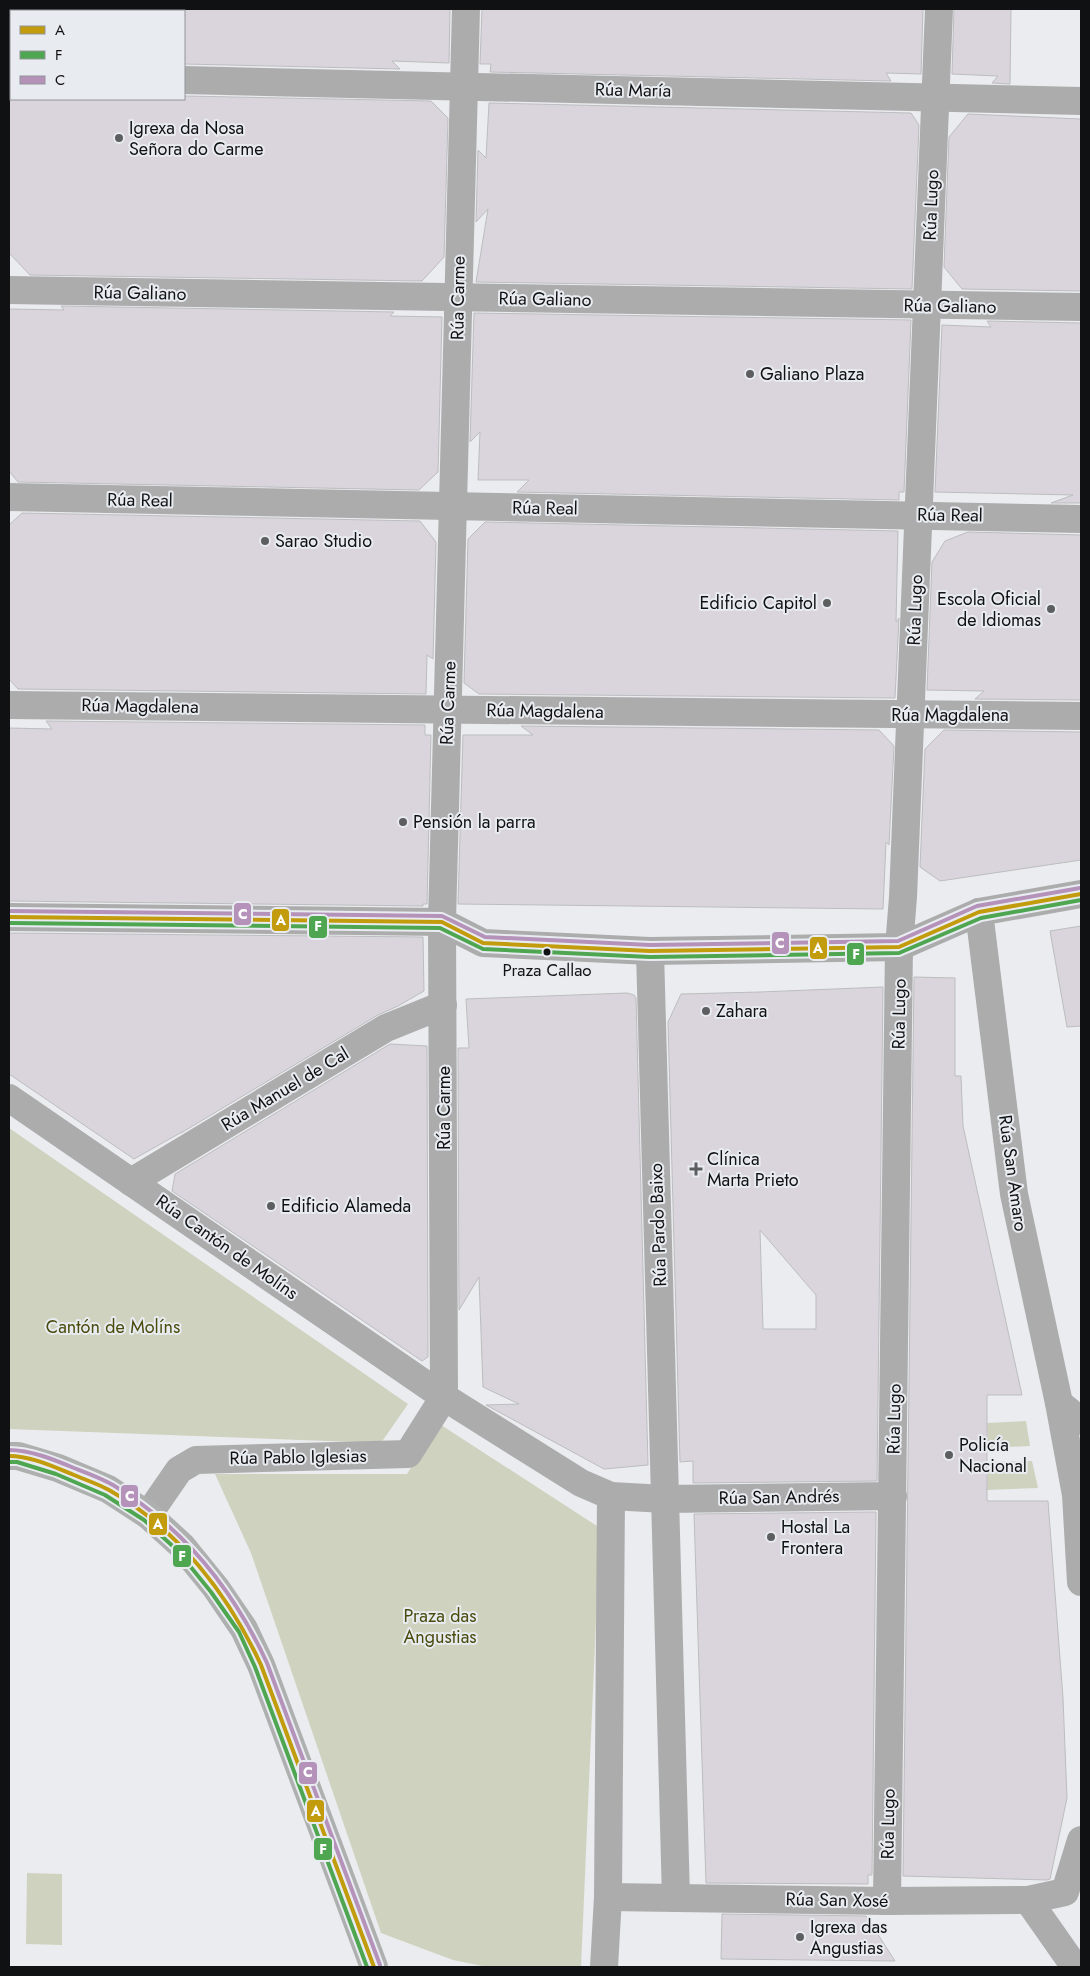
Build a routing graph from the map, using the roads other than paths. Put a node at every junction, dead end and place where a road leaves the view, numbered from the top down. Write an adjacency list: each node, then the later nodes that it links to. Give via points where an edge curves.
1 (466, 9): 4 (street, Rúa Carme)
2 (939, 9): 5 (street, Rúa Lugo)
3 (185, 80): 4 (street, Rúa María)
4 (464, 86): 5 (street, Rúa María); 8 (street, Rúa Carme)
5 (936, 96): 6 (street, Rúa María); 9 (street, Rúa Lugo)
6 (1081, 101)
7 (9, 290): 8 (street, Rúa Galiano)
8 (458, 298): 9 (street, Rúa Galiano); 12 (street, Rúa Carme)
9 (927, 306): 10 (street, Rúa Galiano); 13 (street, Rúa Lugo)
10 (1081, 307)
11 (9, 497): 12 (street, Rúa Real)
12 (453, 506): 13 (street, Rúa Real); 16 (street, Rúa Carme)
13 (919, 515): 14 (street, Rúa Real); 17 (street, Rúa Lugo)
14 (1081, 519)
15 (9, 704): 16 (street, Rúa Magdalena)
16 (448, 710): 17 (street, Rúa Magdalena); 22 (street, Rúa Carme)
17 (911, 714): 18 (street, Rúa Magdalena); 23 (street, Rúa Lugo)
18 (1081, 716)
19 (1081, 894): 20 (street)
20 (979, 912): 23 (street); 29 (street, Rúa San Amaro, via 1014,1194)
21 (9, 917): 22 (street)
22 (442, 922): 24 (street, via 483,943); 25 (street, Rúa Carme)
23 (899, 947): 24 (street); 33 (street, Rúa Lugo)
24 (650, 951): 34 (street, Rúa Pardo Baixo)
25 (443, 1005): 27 (street, Rúa Manuel de Cal, via 386,1028); 28 (street, Rúa Carme)
26 (9, 1098): 27 (street, Rúa Cantón de Molíns)
27 (131, 1182): 28 (street, Rúa Cantón de Molíns)
28 (444, 1397): 32 (street, via 581,1483); 35 (street, Rúa Pablo Iglesias, via 408,1454 196,1460 179,1470)
29 (1059, 1403): 30 (street); 36 (street, Rúa San Amaro, via 1076,1495)
30 (1081, 1421)
31 (9, 1456): 35 (main road, via 67,1472 108,1490)
32 (611, 1496): 34 (street); 38 (street)
33 (893, 1496): 34 (street, Rúa San Andrés); 41 (street, Rúa Lugo)
34 (665, 1499): 39 (street)
35 (148, 1514): 42 (main road, via 182,1546 244,1629 261,1664)
36 (1081, 1582)
37 (1081, 1840): 40 (street, Rúa San Xosé, via 1065,1892)
38 (608, 1897): 39 (street, Rúa San Xosé); 43 (street)
39 (676, 1898): 41 (street, Rúa San Xosé)
40 (1028, 1900): 41 (street, Rúa San Xosé); 44 (street)
41 (887, 1901)
42 (374, 1967)
43 (604, 1967)
44 (1075, 1967)

